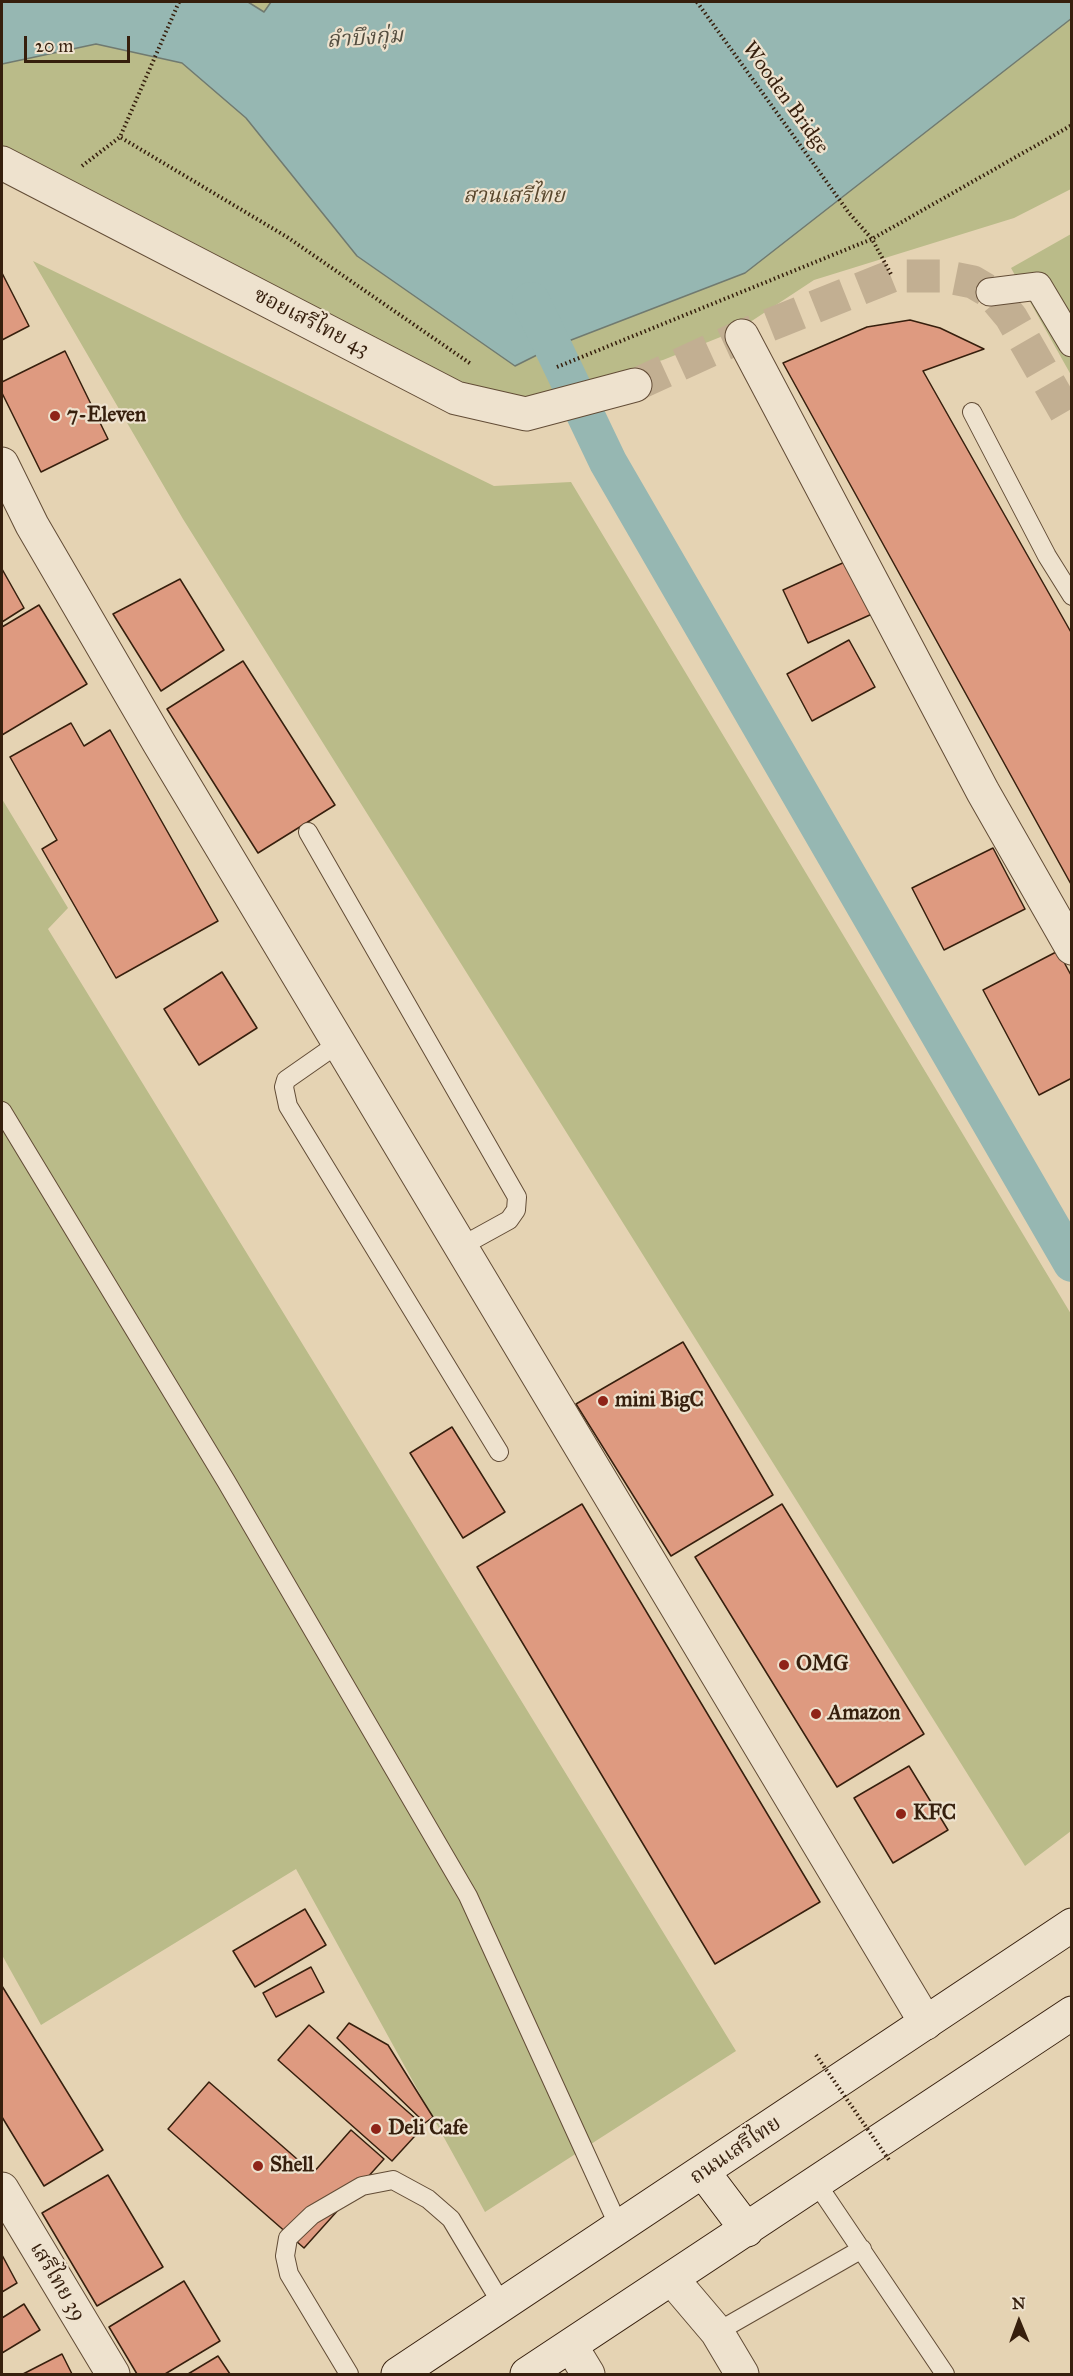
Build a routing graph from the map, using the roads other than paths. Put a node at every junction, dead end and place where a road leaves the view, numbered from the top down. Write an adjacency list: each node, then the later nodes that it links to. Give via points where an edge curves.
1 (2, 163): 5 (street, ซอยเสรีไทย 43, via 456,398 526,414)
2 (990, 292): 4 (street, via 1038,286)
3 (742, 336): 10 (street, via 977,782)
4 (1071, 343)
5 (635, 385)
6 (972, 412): 8 (lane)
7 (2, 464): 11 (street, via 32,525)
8 (1071, 596)
9 (308, 832): 13 (lane, via 517,1197 516,1210 509,1220)
10 (1071, 948)
11 (339, 1043): 13 (street); 14 (lane, via 286,1080 288,1107)
12 (2, 1111): 21 (lane, via 226,1481 468,1896)
13 (460, 1246): 17 (street)
14 (499, 1452)
15 (1071, 1925): 17 (street, ถนนเสรีไทย)
16 (1071, 2013): 19 (street)
17 (926, 2023): 18 (street, ถนนเสรีไทย)
18 (704, 2172): 21 (street, ถนนเสรีไทย); 22 (street)
19 (817, 2184): 22 (street); 23 (lane)
20 (2, 2188): 28 (street, เสรีไทย 39)
21 (620, 2229): 25 (street, ถนนเสรีไทย)
22 (747, 2230): 24 (street)
23 (862, 2249): 26 (lane); 34 (lane)
24 (672, 2279): 26 (street); 27 (street)
25 (503, 2306): 29 (lane, via 451,2219 428,2199 393,2180 362,2186 312,2215 288,2238 285,2256 289,2274); 30 (street, ถนนเสรีไทย)
26 (717, 2332): 33 (street)
27 (571, 2346): 31 (street); 32 (street)
28 (113, 2374)
29 (349, 2374)
30 (398, 2374)
31 (527, 2374)
32 (588, 2374)
33 (742, 2374)
34 (945, 2374)

